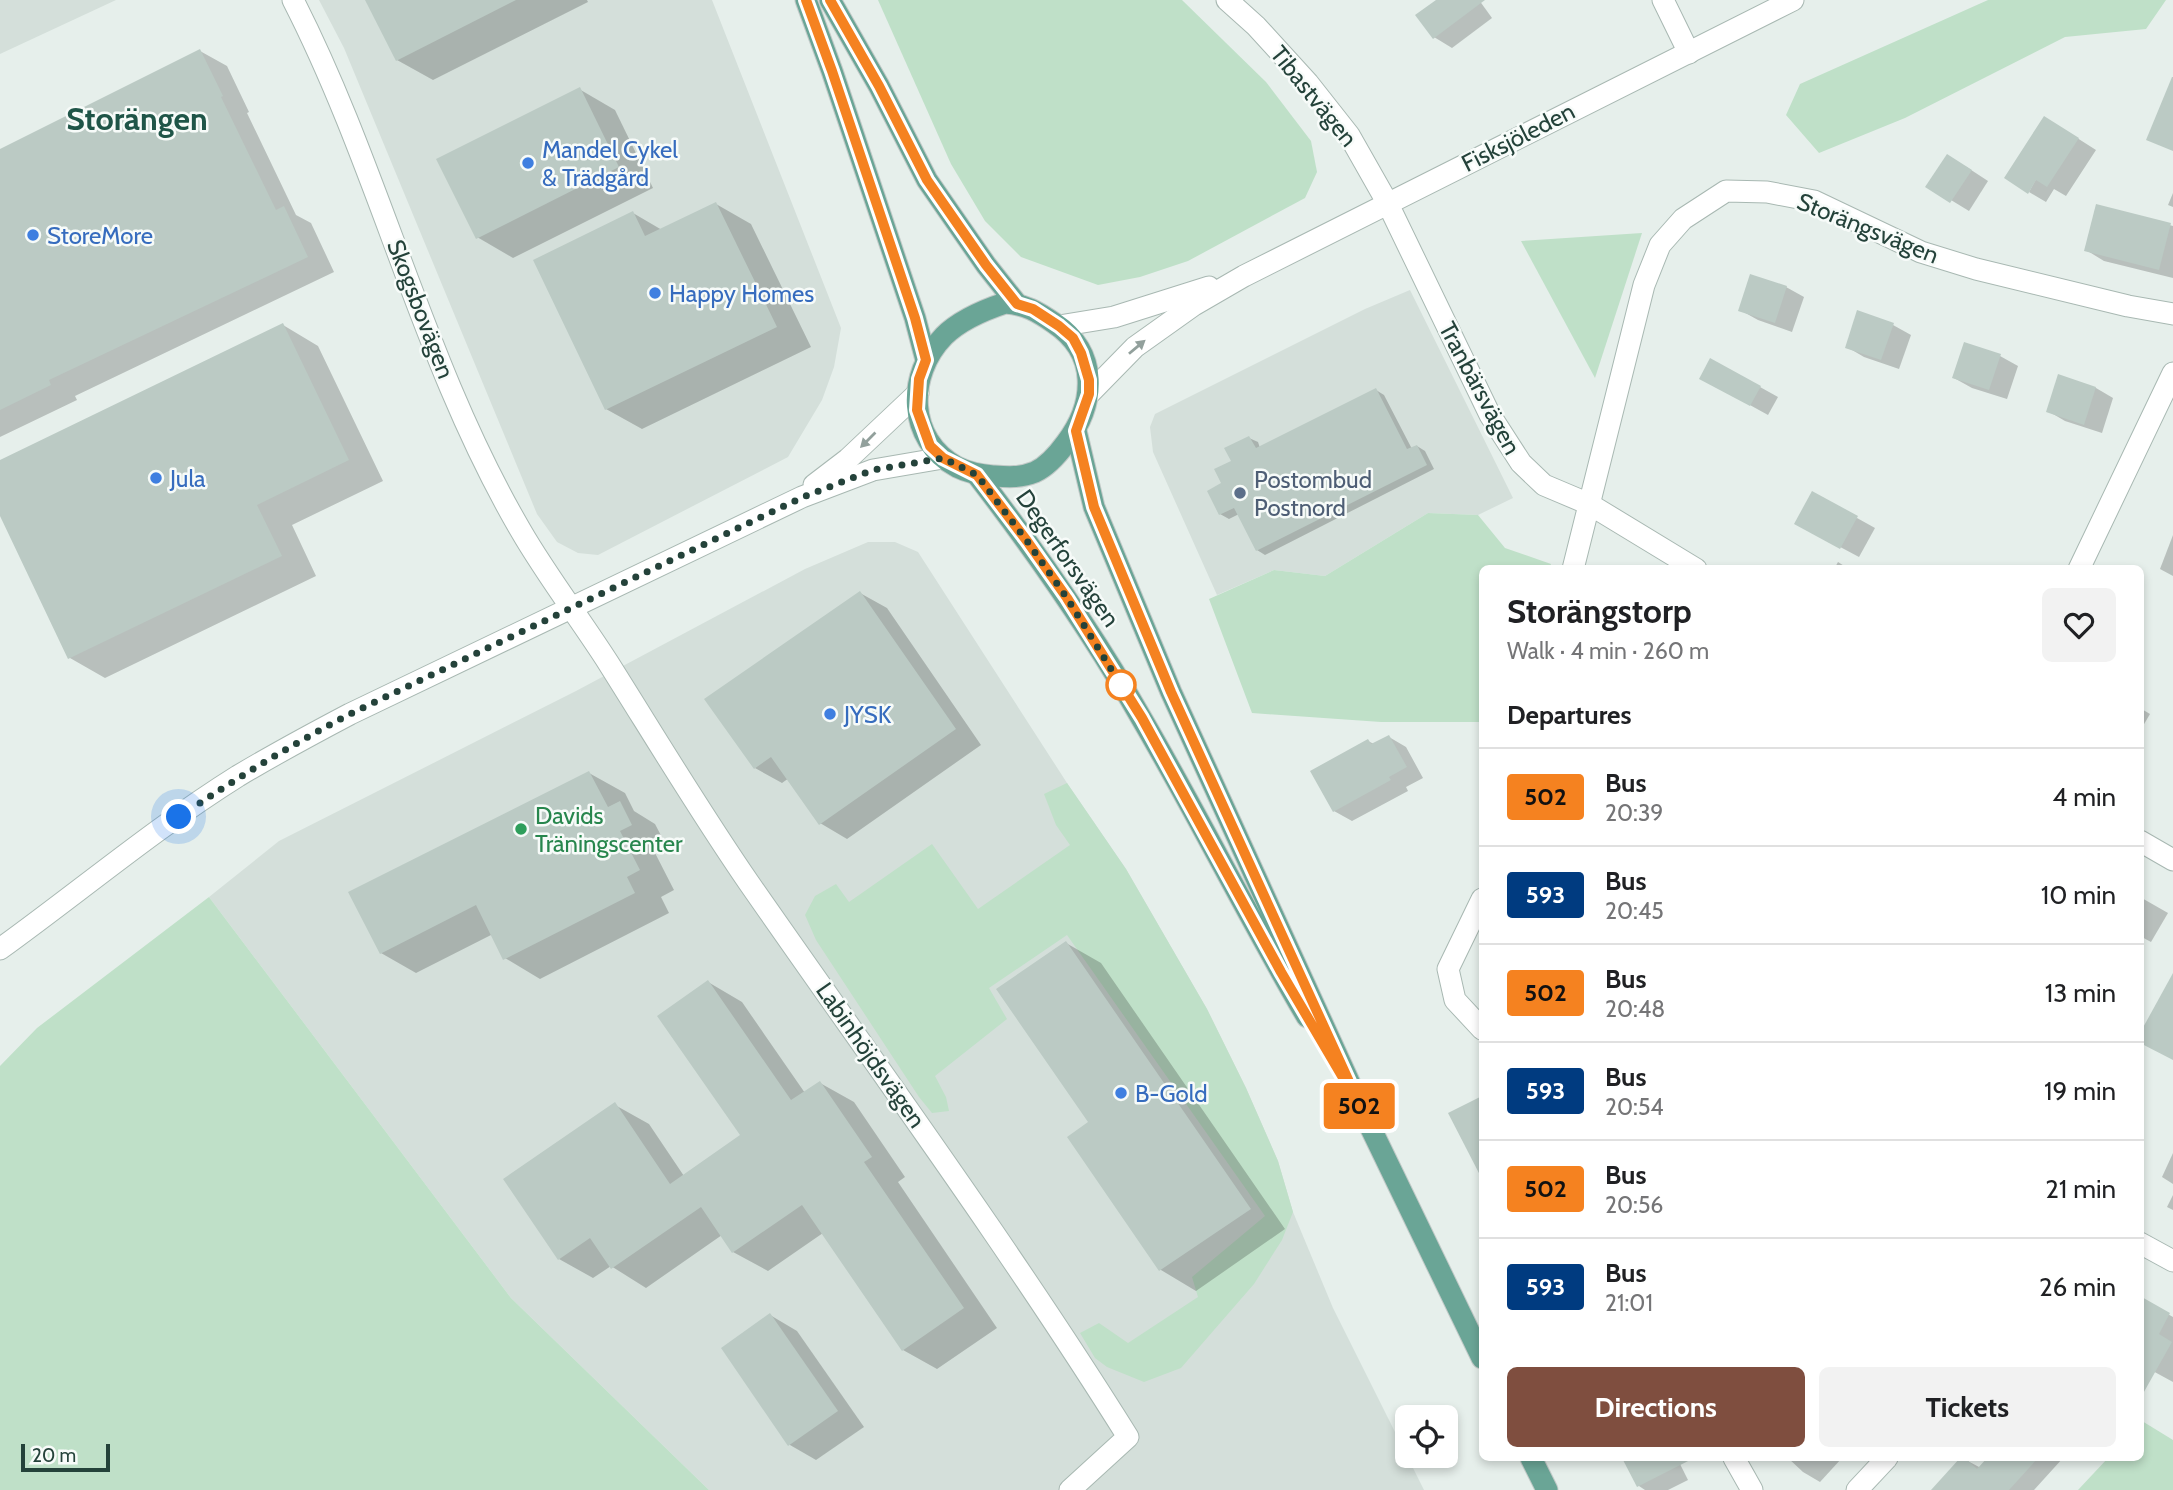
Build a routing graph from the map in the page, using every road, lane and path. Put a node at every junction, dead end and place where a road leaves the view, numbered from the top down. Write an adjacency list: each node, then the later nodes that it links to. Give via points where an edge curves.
1 (293, 0): 25 (street, Skogsbovägen, via 340,101 478,455 523,535)
2 (806, 0): 13 (main road)
3 (830, 0): 10 (main road, via 927,180)
4 (1227, 0): 8 (street, Tibastvägen, via 1331,111)
5 (1663, 0): 7 (street)
6 (1793, 0): 7 (street, Fisksjöleden)
7 (1689, 53): 8 (street, Fisksjöleden)
8 (1387, 202): 9 (street, Fisksjöleden); 21 (street, Tranbärsvägen, via 1490,415 1521,463 1544,485)
9 (1244, 276): 12 (street, Fisksjöleden, via 1114,317); 16 (street, Fisksjöleden, one-way to 9, via 1135,347)
10 (1017, 304): 12 (main road); 13 (main road, via 1005,303 956,326)
11 (2173, 314): 21 (street, Storängsvägen, via 1976,269 1921,251 1814,201 1767,192 1726,191 1683,219 1660,245 1644,285)
12 (1059, 326): 16 (main road, via 1081,353)
13 (926, 360): 15 (main road)
14 (2173, 373): 24 (street)
15 (918, 393): 18 (main road, via 923,428 930,446); 20 (street, one-way to 20, via 849,460)
16 (1089, 394): 17 (main road)
17 (1076, 431): 19 (main road, via 1038,471 1016,478); 31 (main road, Degerforsvägen, via 1094,507 1124,583)
18 (943, 458): 19 (main road); 20 (street, via 873,470)
19 (977, 475): 31 (main road, Degerforsvägen, via 1067,598 1142,718)
20 (787, 504): 25 (street)
21 (1589, 504): 22 (street, Storängsvägen); 23 (street, Tranbärsvägen)
22 (1574, 565)
23 (1689, 565)
24 (2081, 565)
25 (572, 607): 29 (street, via 287,747 179,817); 38 (street, Labinhöjdsvägen, via 747,880 995,1232 1128,1437)
26 (2144, 843): 27 (street)
27 (2173, 860)
28 (1479, 906): 30 (street, via 1448,969 1454,1000)
29 (0, 949)
30 (1479, 1026)
31 (1362, 1110): 34 (main road, Degerforsvägen)
32 (2144, 1245): 33 (street)
33 (2173, 1261)
34 (1479, 1353)
35 (1532, 1461): 39 (main road)
36 (1736, 1461): 40 (street)
37 (1884, 1461): 41 (street)
38 (1070, 1490)
39 (1547, 1490)
40 (1752, 1490)
41 (1857, 1490)

